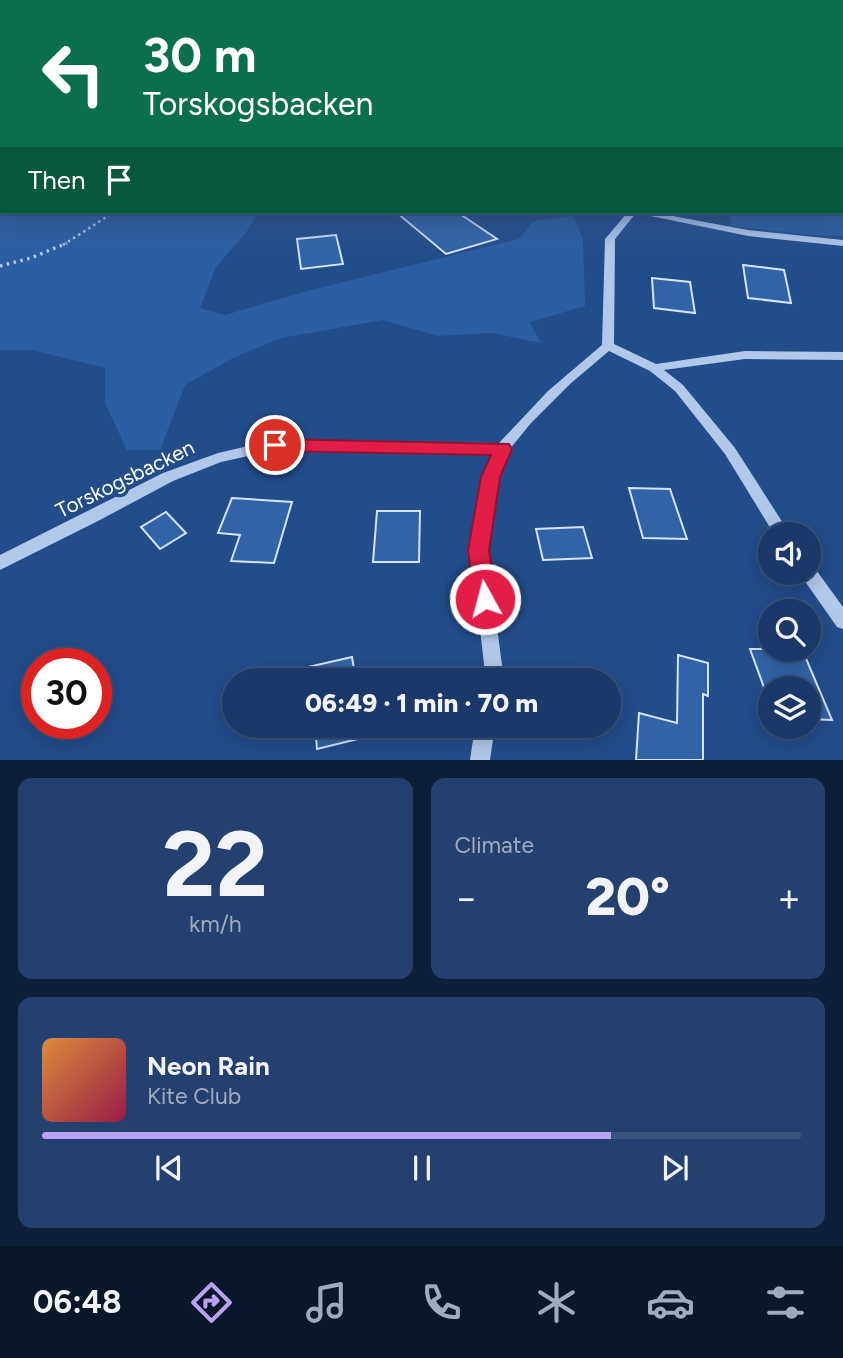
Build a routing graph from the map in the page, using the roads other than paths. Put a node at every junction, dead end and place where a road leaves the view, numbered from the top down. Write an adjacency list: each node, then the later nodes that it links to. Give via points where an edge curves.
1 (630, 214): 4 (street, via 610,239)
2 (649, 214): 3 (street, via 748,233)
3 (843, 243)
4 (608, 346): 6 (street); 7 (street, via 558,386)
5 (843, 356): 6 (street, via 745,355)
6 (654, 368): 8 (street, via 679,388 730,452)
7 (503, 449): 9 (street, Torskogsbacken, via 275,445 168,477); 12 (street, via 491,477 479,550)
8 (774, 522)
9 (0, 563)
10 (817, 585): 11 (street)
11 (843, 621)
12 (493, 668)
13 (483, 738): 14 (street)
14 (480, 760)

